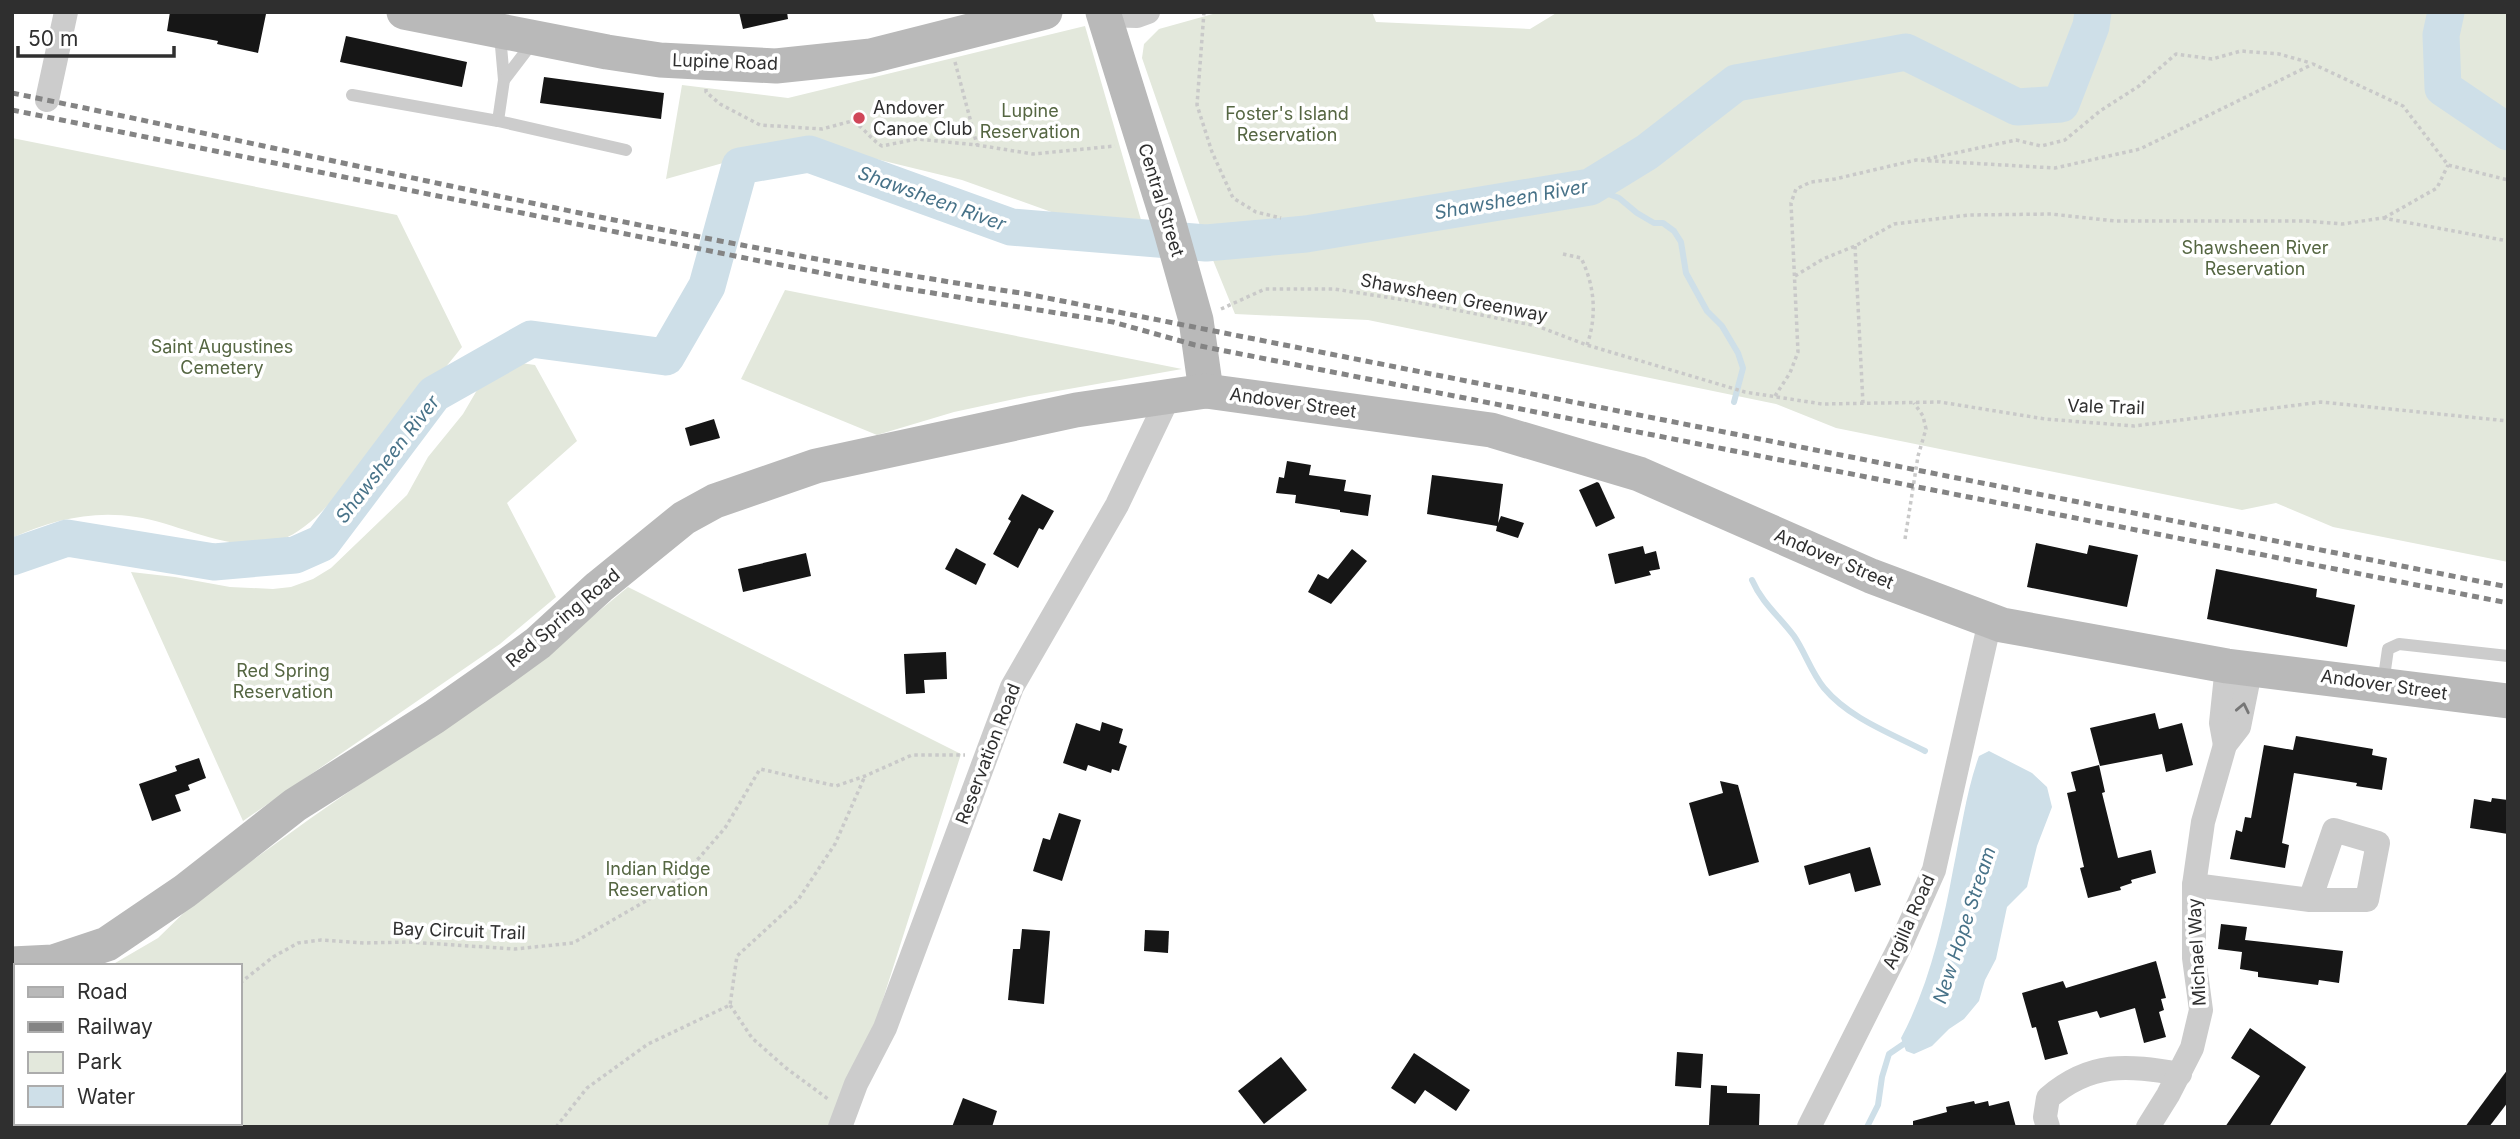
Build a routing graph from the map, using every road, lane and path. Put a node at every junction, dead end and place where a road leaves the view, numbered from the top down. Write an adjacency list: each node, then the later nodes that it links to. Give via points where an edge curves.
1 (66, 12): 14 (street)
2 (404, 12): 7 (main road, Lupine Road)
3 (1045, 12): 8 (main road, Lupine Road)
4 (1148, 12): 6 (street)
5 (1204, 12): 22 (path, via 1197,105 1212,152 1233,198 1256,212)
6 (1104, 14): 28 (main road, Central Street)
7 (500, 31): 9 (main road, Lupine Road); 12 (lane)
8 (948, 36): 10 (main road, Lupine Road, via 872,56 776,66); 16 (path)
9 (536, 38): 10 (main road, Lupine Road, via 660,60); 12 (lane)
10 (701, 62): 16 (path, via 706,92 760,125 822,129 852,121 882,146 917,139)
11 (2313, 64): 19 (path, via 2140,149 2055,168); 19 (path, via 2279,54 2241,51 2212,58 2176,54 2065,140 2041,146 2016,140); 20 (path, via 2403,106)
12 (504, 80): 15 (lane)
13 (352, 95): 15 (lane)
14 (47, 100)
15 (498, 121): 18 (lane)
16 (977, 145): 17 (path, via 1033,154)
17 (1122, 146)
18 (626, 150)
19 (1919, 160): 27 (path, via 1796,189 1791,203)
20 (2448, 166): 21 (path); 23 (path, via 2437,188)
21 (2508, 180)
22 (1281, 218)
23 (2383, 218): 24 (path); 25 (path, via 2342,224 1969,215 1894,224)
24 (2508, 241)
25 (1855, 246): 27 (path); 35 (path)
26 (1563, 254): 29 (path, via 1581,258 1587,270 1594,325)
27 (1795, 276): 33 (path, via 1798,352)
28 (1196, 320): 29 (path, Shawsheen Greenway, via 1265,289 1334,289 1537,326); 30 (main road, Central Street)
29 (1587, 345): 31 (path, Shawsheen Greenway)
30 (1206, 391): 32 (main road, Andover Street); 38 (main road, Andover Street, via 1491,430 1639,474 1871,576)
31 (1745, 392): 33 (path, Vale Trail)
32 (1169, 396): 43 (street, Reservation Road, via 1117,505 1012,687); 47 (main road, Red Spring Road, via 1076,410 816,466 715,501 684,518 495,675 295,805 185,891 107,944 53,962)
33 (1775, 396): 35 (path, Vale Trail, via 1822,404)
34 (1914, 403): 35 (path, Vale Trail); 36 (path, Vale Trail, via 1940,402 2045,419 2134,426 2321,402); 37 (path, via 1926,429)
35 (1863, 404)
36 (2508, 421)
37 (1905, 539)
38 (1990, 621): 40 (main road, Andover Street); 53 (street, Argilla Road, via 1934,870)
39 (2508, 656): 41 (lane, via 2399,644 2388,649)
40 (2239, 667): 41 (main road, Andover Street); 45 (street, Michael Way, via 2239,727 2225,746 2203,822)
41 (2383, 685): 42 (main road, Andover Street)
42 (2508, 701)
43 (984, 761): 44 (path, Bay Circuit Trail, via 961,754 912,755); 51 (street, Reservation Road, via 885,1028)
44 (865, 776): 48 (path, Bay Circuit Trail, via 836,786 760,769 726,828 666,890 573,943 515,949 321,940 298,943); 49 (path, via 835,844 798,900 737,956)
45 (2194, 885): 46 (street); 50 (street, Michael Way, via 2194,958 2201,1010)
46 (2310, 900)
47 (12, 964)
48 (242, 981)
49 (730, 1004): 51 (path, via 752,1038); 52 (path, via 648,1044 587,1088)
50 (2180, 1074): 54 (street, via 2121,1067 2067,1082 2048,1098); 55 (street, Michael Way)
51 (843, 1120)
52 (556, 1127)
53 (1809, 1127)
54 (2048, 1127)
55 (2148, 1127)

